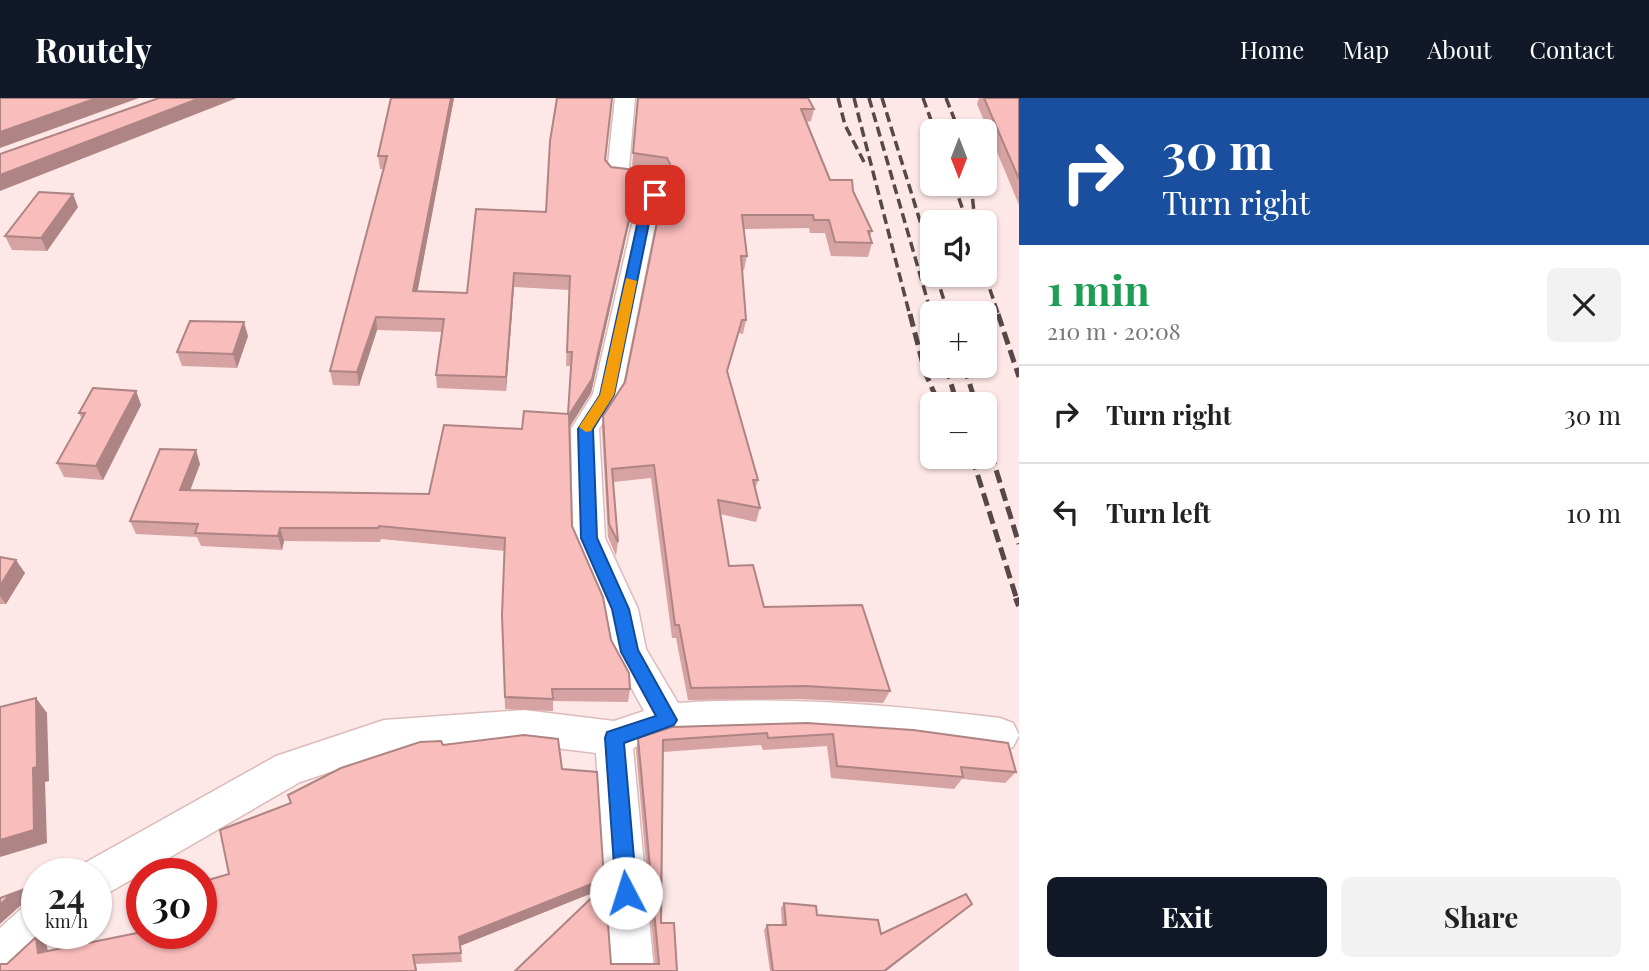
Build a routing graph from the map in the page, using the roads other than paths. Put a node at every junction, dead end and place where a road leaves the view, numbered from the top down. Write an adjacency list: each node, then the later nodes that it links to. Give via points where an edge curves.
1 (625, 98): 2 (street, via 618,173 655,177 654,213 645,216 607,395 585,429 589,538 621,609 629,652)
2 (668, 720): 3 (street, via 802,716); 4 (street)
3 (1000, 735)
4 (614, 738): 5 (street, via 524,727 384,737 289,768); 8 (street)
5 (112, 871)
6 (21, 938): 7 (street)
7 (0, 957)
8 (632, 971)

